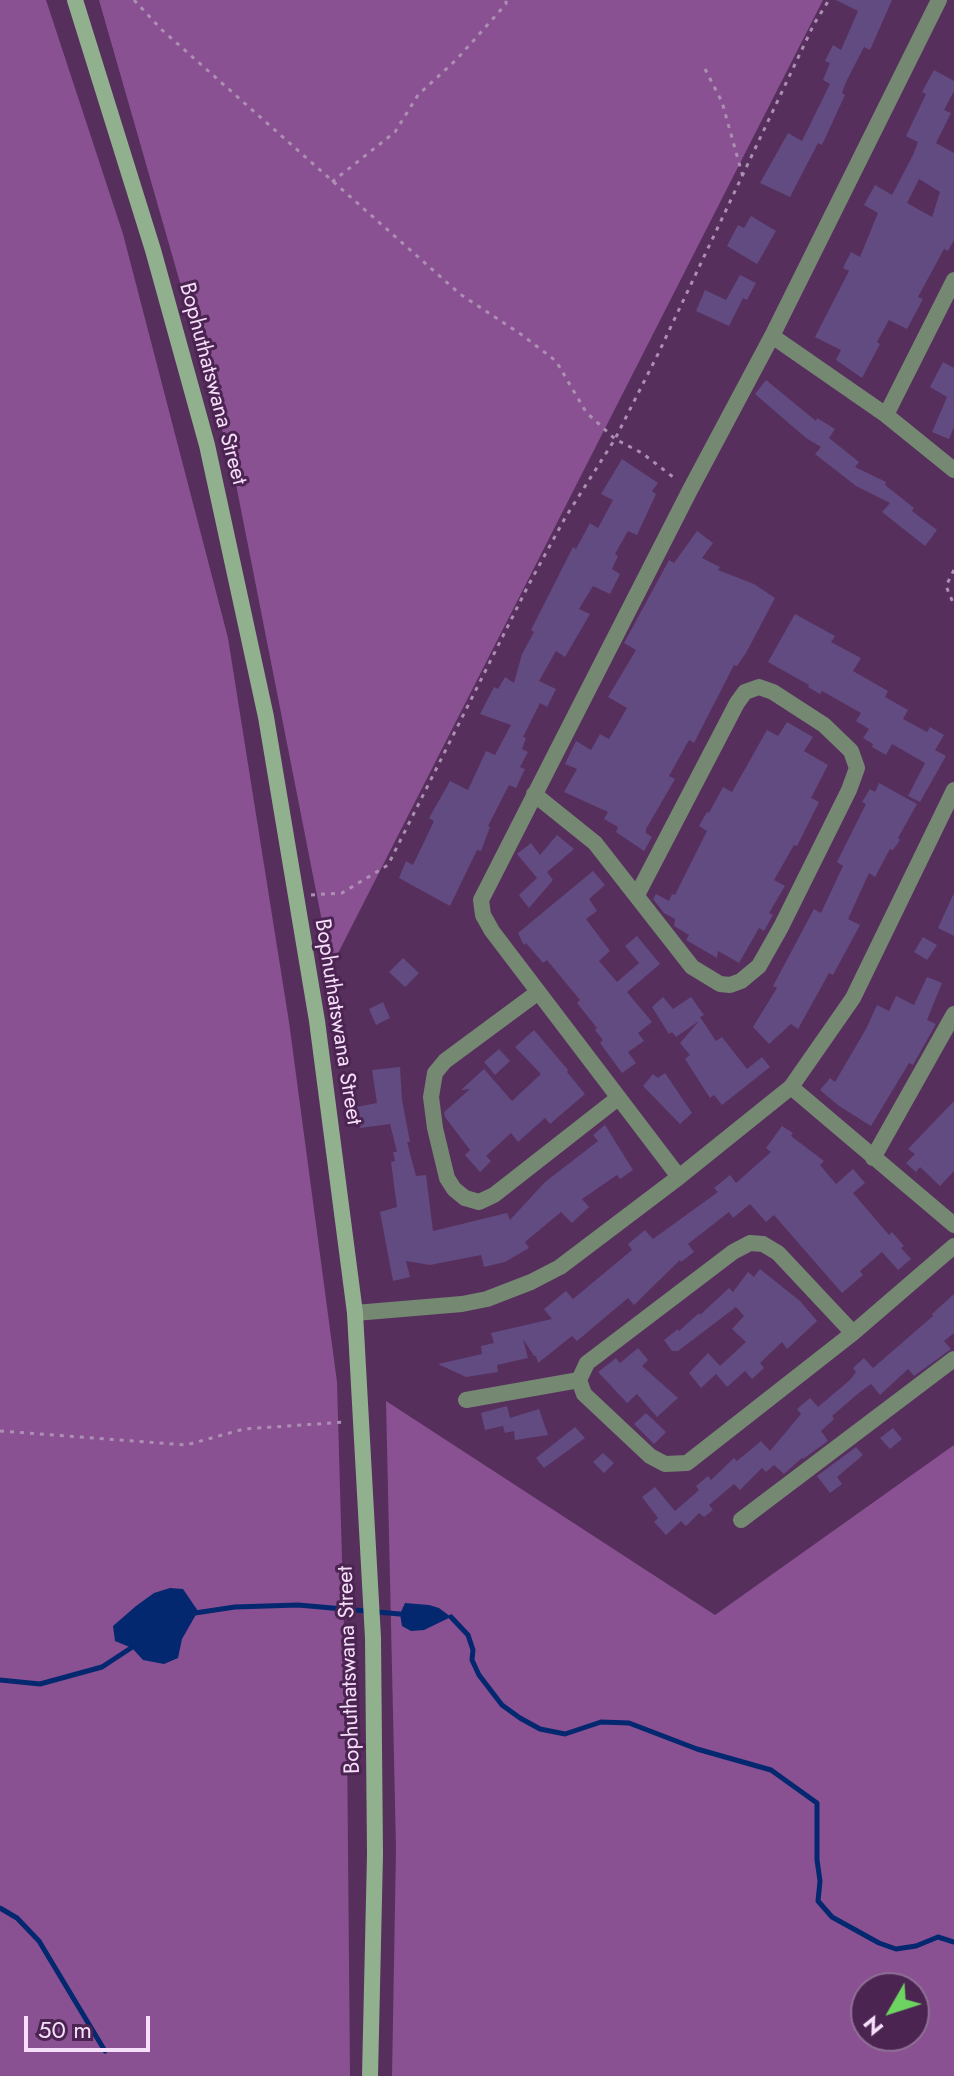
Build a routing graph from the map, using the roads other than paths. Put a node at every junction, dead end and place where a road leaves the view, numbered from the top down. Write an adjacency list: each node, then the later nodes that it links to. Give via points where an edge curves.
1 (75, 0): 19 (street, Bophuthatswana Street, via 189,371 263,703 317,1021)
2 (939, 0): 4 (street)
3 (954, 280): 5 (street)
4 (772, 336): 5 (street); 8 (street)
5 (886, 415): 6 (street)
6 (954, 470)
7 (954, 790): 13 (street, via 853,998)
8 (534, 794): 9 (street, via 595,843); 10 (street, via 482,895 481,907)
9 (637, 895): 9 (street, via 692,967 720,984 741,981 764,959 849,790 857,768 851,751 824,725 773,692 759,687 745,692)
10 (537, 993): 14 (street); 14 (street, via 435,1073 435,1128 454,1189 479,1202 494,1195)
11 (954, 1014): 12 (street)
12 (948, 1042): 15 (street)
13 (791, 1087): 15 (street); 16 (street)
14 (618, 1098): 16 (street)
15 (873, 1158): 17 (street)
16 (679, 1177): 19 (street, via 560,1267 531,1282 462,1304)
17 (954, 1225)
18 (954, 1246): 20 (street)
19 (355, 1313): 25 (street, Bophuthatswana Street, via 373,1638)
20 (853, 1333): 22 (street, via 681,1465 650,1456 584,1394); 22 (street, via 778,1253 750,1243 587,1363)
21 (954, 1359): 24 (street)
22 (579, 1380): 23 (street)
23 (466, 1400)
24 (741, 1520)
25 (370, 2076)

